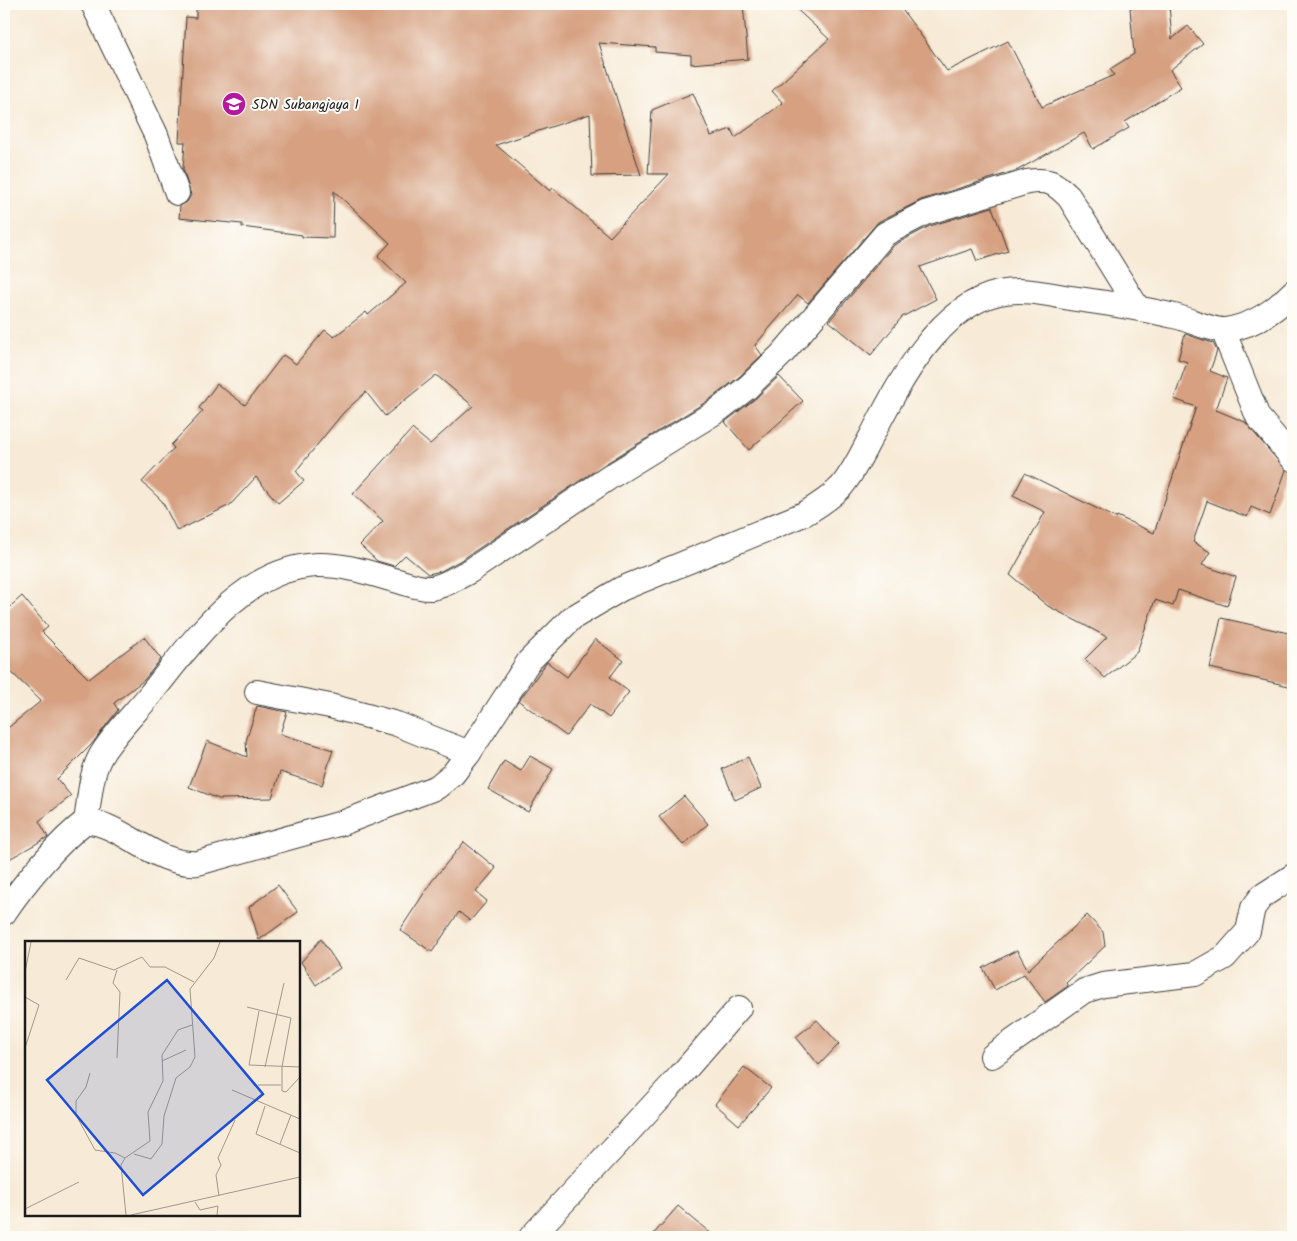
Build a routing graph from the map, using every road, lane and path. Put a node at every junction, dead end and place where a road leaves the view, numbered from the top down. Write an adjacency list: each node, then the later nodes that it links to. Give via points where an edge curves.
1 (93, 4): 2 (street, via 156,135)
2 (177, 193)
3 (1293, 292): 5 (street, via 1278,307 1253,322)
4 (1137, 307): 5 (street); 8 (street, via 1021,291 998,294 972,304 948,322 928,344 858,462 826,501 804,514 622,589 572,618 528,661); 9 (street, via 1069,197 1056,184 1043,180 1028,182 925,213 906,222 886,234 867,253 782,354 748,387 717,411 449,583 432,588 348,568 317,565 290,569 262,582 236,600 206,628 103,752 92,782)
5 (1223, 330): 6 (street, via 1258,416)
6 (1293, 459)
7 (257, 692): 8 (street, via 387,721)
8 (469, 753): 9 (street, via 453,774 437,787 399,803 342,824 198,863 168,860 102,823)
9 (86, 821): 11 (street, via 55,850)
10 (1293, 876): 13 (street, via 1262,896 1253,908 1248,931 1225,957 1195,974 1103,984 1084,991)
11 (4, 913)
12 (739, 1008): 14 (street)
13 (992, 1056)
14 (531, 1237)

